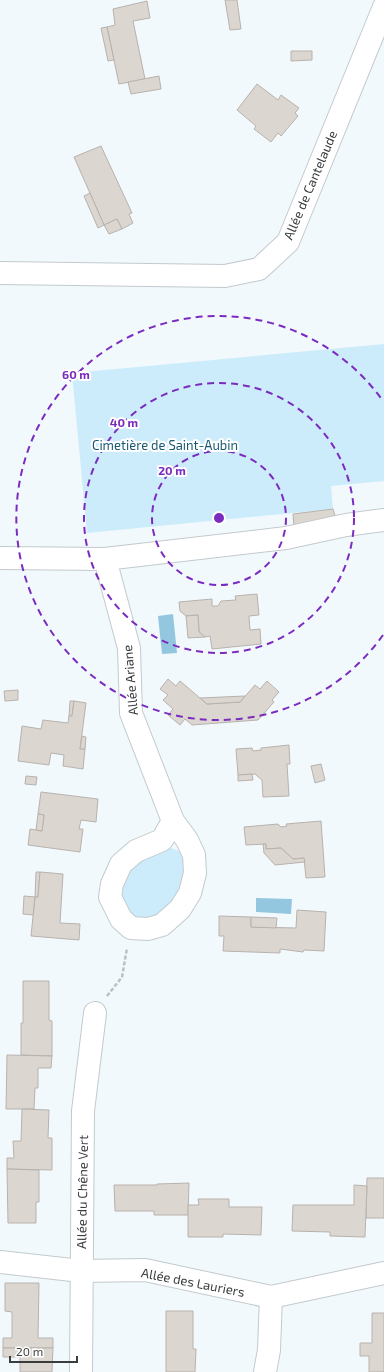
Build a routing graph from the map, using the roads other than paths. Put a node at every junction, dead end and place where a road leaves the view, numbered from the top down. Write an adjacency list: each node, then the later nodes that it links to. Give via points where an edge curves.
1 (384, 7): 2 (street, Allée de Cantelaude, via 288,242 259,270 225,276)
2 (0, 273)
3 (384, 520): 5 (street, via 286,538)
4 (0, 558): 5 (street)
5 (105, 559): 6 (street, Allée Ariane, via 129,648 130,713)
6 (173, 821): 6 (street, Allée Ariane, via 194,855 195,873 190,893 180,909 162,925 148,929 130,928 121,919 110,897 112,884 121,864 136,851 162,840)
7 (95, 1013): 9 (street, Allée du Chêne Vert, via 83,1111)
8 (0, 1262): 9 (street, Allée des Lauriers)
9 (82, 1271): 11 (street, Allée des Lauriers, via 145,1270); 12 (street, Allée du Chêne Vert)
10 (384, 1273): 11 (street, Allée des Lauriers)
11 (270, 1297): 13 (street, via 269,1350)
12 (81, 1372)
13 (265, 1372)

